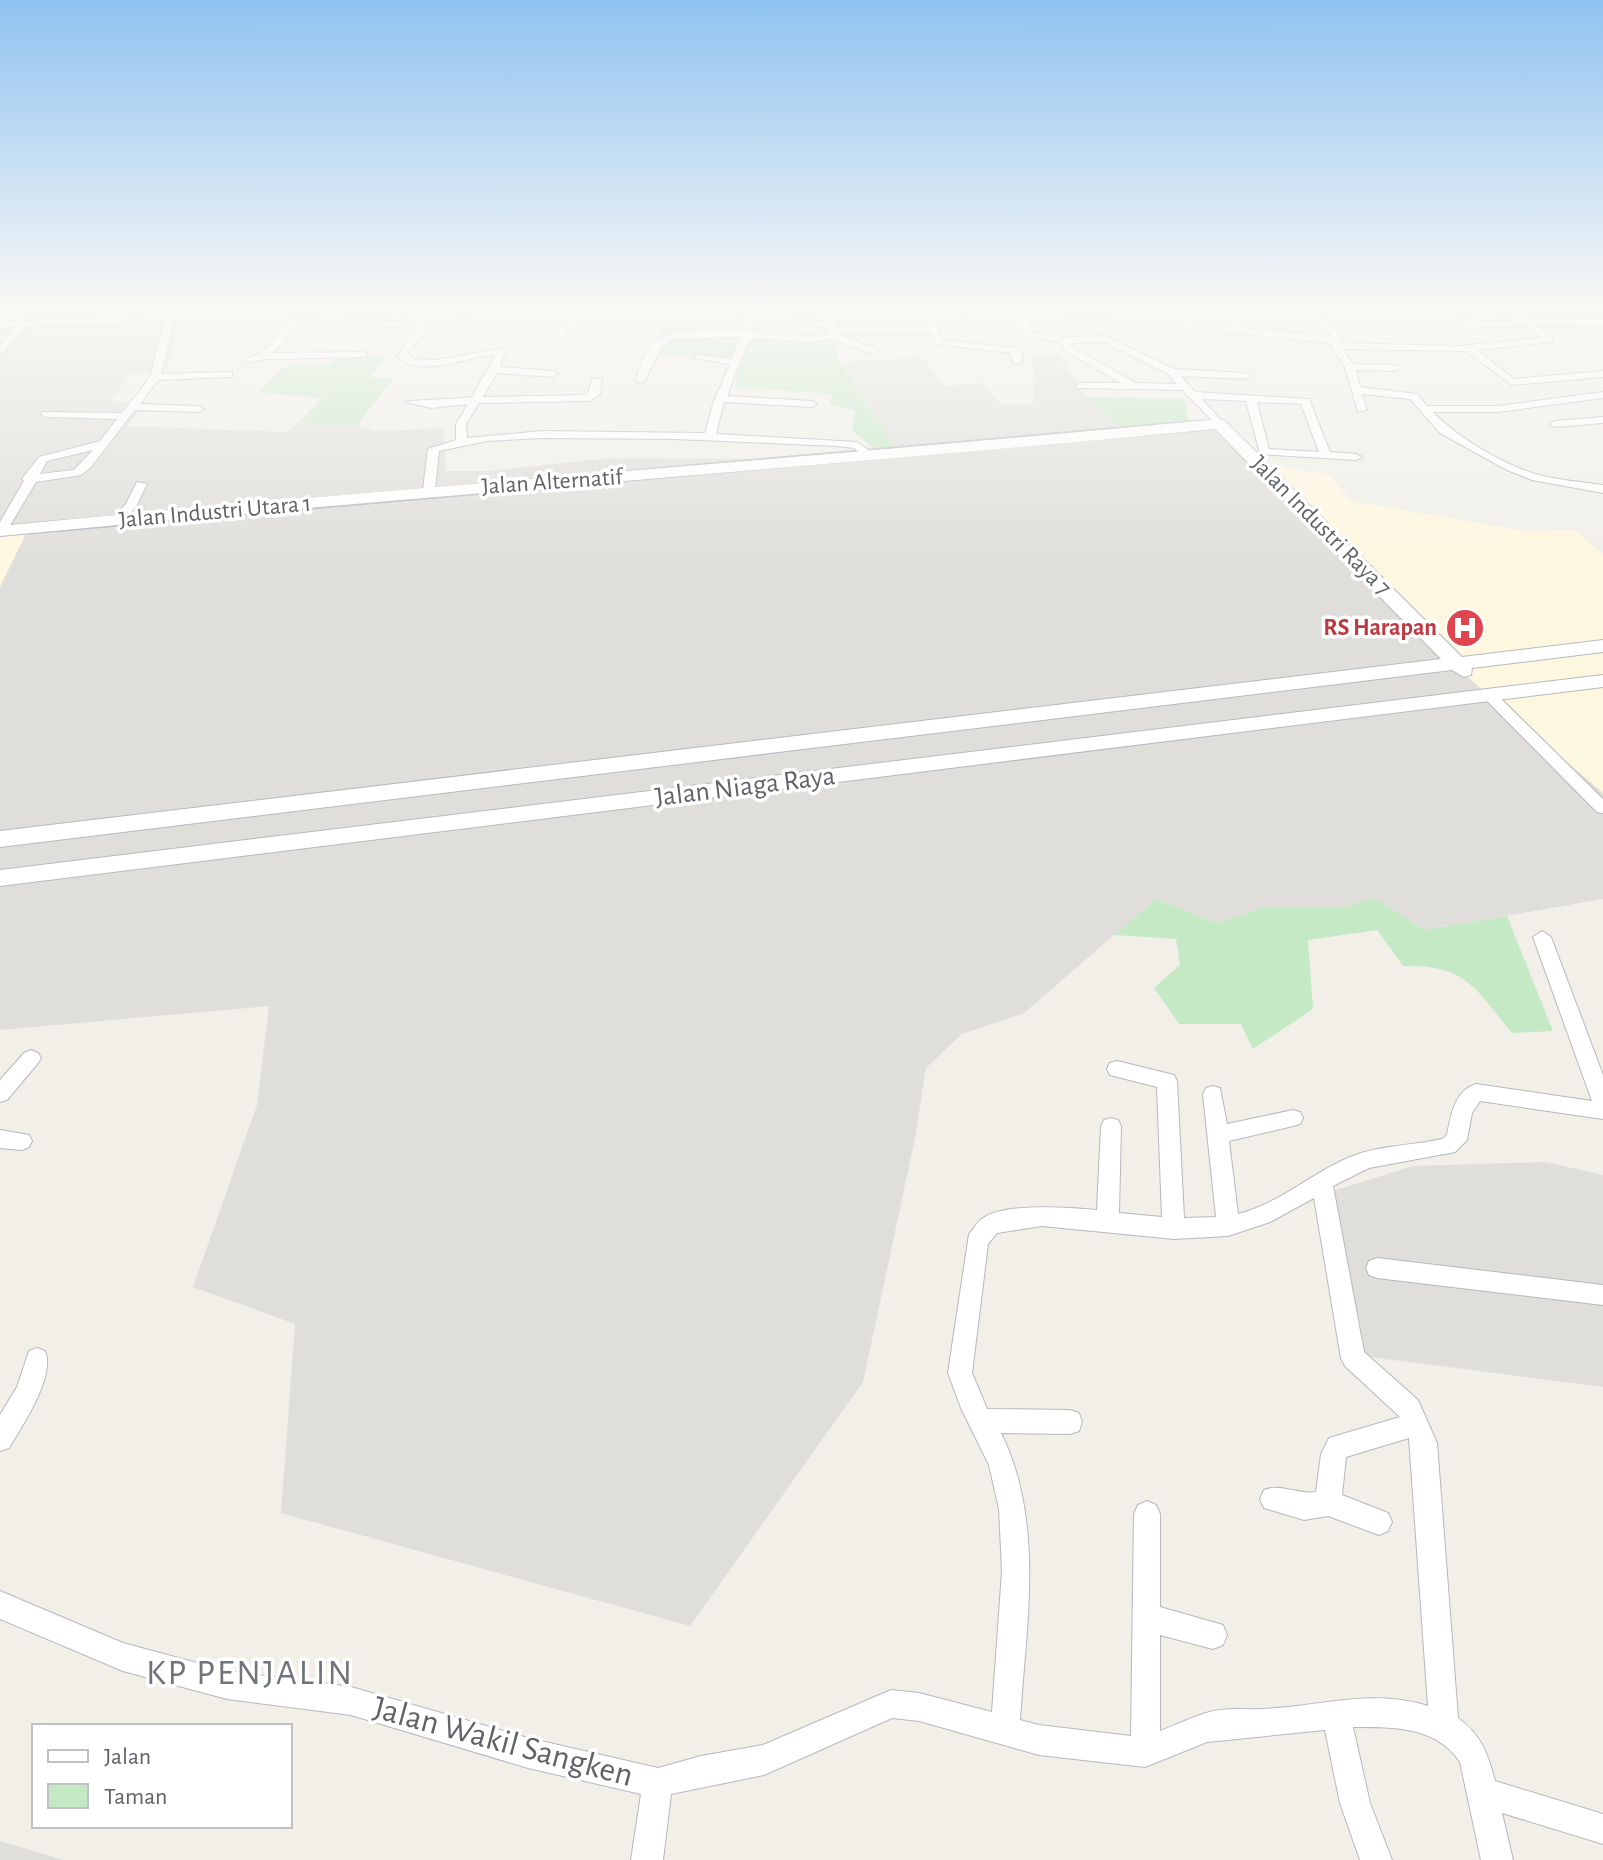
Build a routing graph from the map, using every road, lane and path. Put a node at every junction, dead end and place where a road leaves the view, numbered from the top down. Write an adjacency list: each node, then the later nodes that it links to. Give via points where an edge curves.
1 (143, 394): 18 (street)
2 (479, 394): 12 (street)
3 (595, 394): 12 (street)
4 (724, 394): 11 (street)
5 (1192, 394): 21 (street)
6 (1214, 394): 10 (street)
7 (1356, 394): 17 (street)
8 (1406, 394): 16 (street)
9 (1603, 395): 16 (street, via 1488,410)
10 (1251, 398): 27 (street, via 1308,403); 27 (street, via 1264,452)
11 (722, 399): 14 (street); 23 (street)
12 (476, 400): 13 (street); 24 (street, via 461,424)
13 (410, 402)
14 (812, 404)
15 (199, 409): 18 (street)
16 (1425, 409): 31 (street, via 1444,431 1521,473)
17 (1362, 410)
18 (130, 411): 19 (street); 25 (street)
19 (46, 414)
20 (1603, 420): 22 (street)
21 (1219, 424): 26 (main road, Jalan Alternatif); 36 (main road, Jalan Industri Raya 7)
22 (1555, 424)
23 (710, 438): 24 (street, Jalan Alternatif, via 532,434); 26 (street, Jalan Alternatif, via 850,444)
24 (461, 439): 32 (street, Jalan Alternatif, via 432,450)
25 (102, 444): 29 (street, via 43,459); 29 (street, via 77,473)
26 (870, 456): 32 (main road, Jalan Alternatif)
27 (1326, 456): 28 (street)
28 (1356, 457)
29 (28, 479): 34 (street)
30 (141, 484): 33 (street)
31 (1603, 489)
32 (429, 490): 33 (main road, Jalan Industri Utara 1)
33 (116, 521): 34 (main road, Jalan Industri Utara 1)
34 (0, 531)
35 (1603, 646): 36 (main road, Jalan Niaga Raya)
36 (1456, 663): 38 (main road, Jalan Industri Raya 7); 40 (main road, Jalan Niaga Raya)
37 (1603, 681): 38 (main road, Jalan Niaga Raya)
38 (1490, 696): 39 (street); 41 (main road, Jalan Niaga Raya)
39 (1603, 808)
40 (0, 839)
41 (0, 878)
42 (1542, 937): 47 (street)
43 (31, 1058): 45 (street)
44 (1117, 1069): 57 (street, via 1167,1081)
45 (0, 1094)
46 (1213, 1094): 51 (street)
47 (1603, 1102)
48 (1603, 1111): 54 (street, via 1476,1092 1462,1112 1457,1140 1448,1146 1361,1162)
49 (1293, 1118): 51 (street)
50 (1111, 1126): 55 (street)
51 (1217, 1135): 56 (street)
52 (0, 1139): 53 (street)
53 (22, 1141)
54 (1322, 1183): 56 (street, via 1265,1215); 64 (street, via 1353,1358 1394,1393)
55 (1108, 1222): 57 (street); 62 (street, via 1000,1221 977,1241 960,1373)
56 (1228, 1226): 57 (street)
57 (1174, 1229)
58 (1377, 1268): 59 (street)
59 (1603, 1295)
60 (37, 1359): 61 (street)
61 (9, 1405): 65 (street)
62 (982, 1421): 63 (street); 75 (street, via 1005,1476 1014,1517)
63 (1070, 1422)
64 (1417, 1422): 67 (street, via 1338,1447); 74 (street, via 1424,1443 1432,1529)
65 (0, 1439)
66 (1273, 1499): 67 (street, via 1304,1507)
67 (1328, 1503): 69 (street)
68 (1147, 1514): 71 (street)
69 (1379, 1522)
70 (0, 1605): 77 (street, Jalan Wakil Sangken, via 123,1657 227,1685 351,1701 528,1753)
71 (1149, 1618): 72 (street); 76 (street)
72 (1213, 1635)
73 (1336, 1714): 74 (street, via 1408,1714); 76 (street, via 1207,1727); 81 (street, via 1355,1803)
74 (1444, 1726): 78 (street, via 1474,1756)
75 (1005, 1728): 76 (street, Jalan Wakil Sangken, via 1039,1740); 77 (street, Jalan Wakil Sangken, via 891,1704 764,1760)
76 (1145, 1752)
77 (658, 1783): 80 (street)
78 (1484, 1793): 79 (street); 82 (street)
79 (1603, 1829)
80 (647, 1860)
81 (1376, 1860)
82 (1497, 1860)

